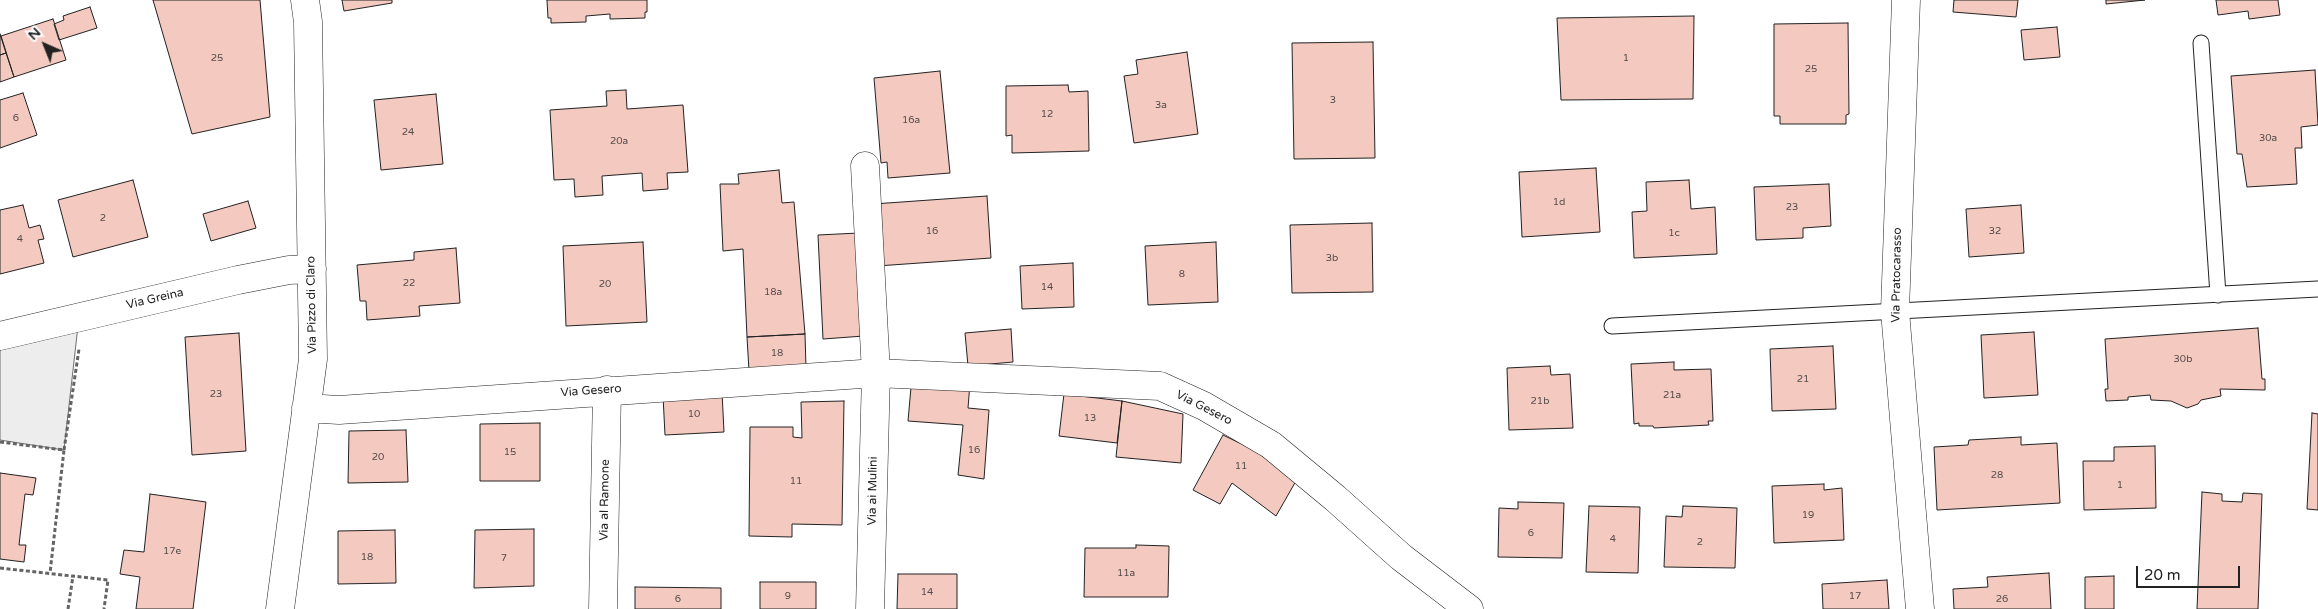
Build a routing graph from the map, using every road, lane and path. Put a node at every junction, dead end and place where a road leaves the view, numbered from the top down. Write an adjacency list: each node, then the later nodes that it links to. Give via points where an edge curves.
1 (305, 0): 5 (street, Via Pizzo di Claro)
2 (1906, 0): 8 (street, Via Pratocarasso)
3 (2201, 43): 7 (lane)
4 (865, 166): 12 (street)
5 (312, 269): 9 (street, Via Greina, via 238,280); 14 (street, Via Pizzo di Claro, via 313,359)
6 (2318, 289): 7 (lane)
7 (2218, 295): 8 (lane)
8 (1895, 311): 10 (lane); 26 (street, Via Pratocarasso)
9 (84, 316): 11 (street, Via Greina); 16 (path)
10 (1612, 326)
11 (0, 336)
12 (876, 372): 13 (street, Via Gesero); 24 (street, Via ai Mulini); 25 (street, Via Gesero, via 1160,386 1204,406 1271,445 1401,557)
13 (607, 390): 14 (street, Via Gesero, via 339,410); 23 (street, Via al Ramone)
14 (306, 408): 22 (street, Via Pizzo di Claro)
15 (0, 442): 16 (path)
16 (64, 450): 18 (path)
17 (0, 568): 18 (path)
18 (50, 574): 19 (path)
19 (72, 576): 20 (path); 21 (path, via 108,580)
20 (68, 609)
21 (104, 609)
22 (280, 609)
23 (604, 609)
24 (870, 609)
25 (1469, 609)
26 (1920, 609)

